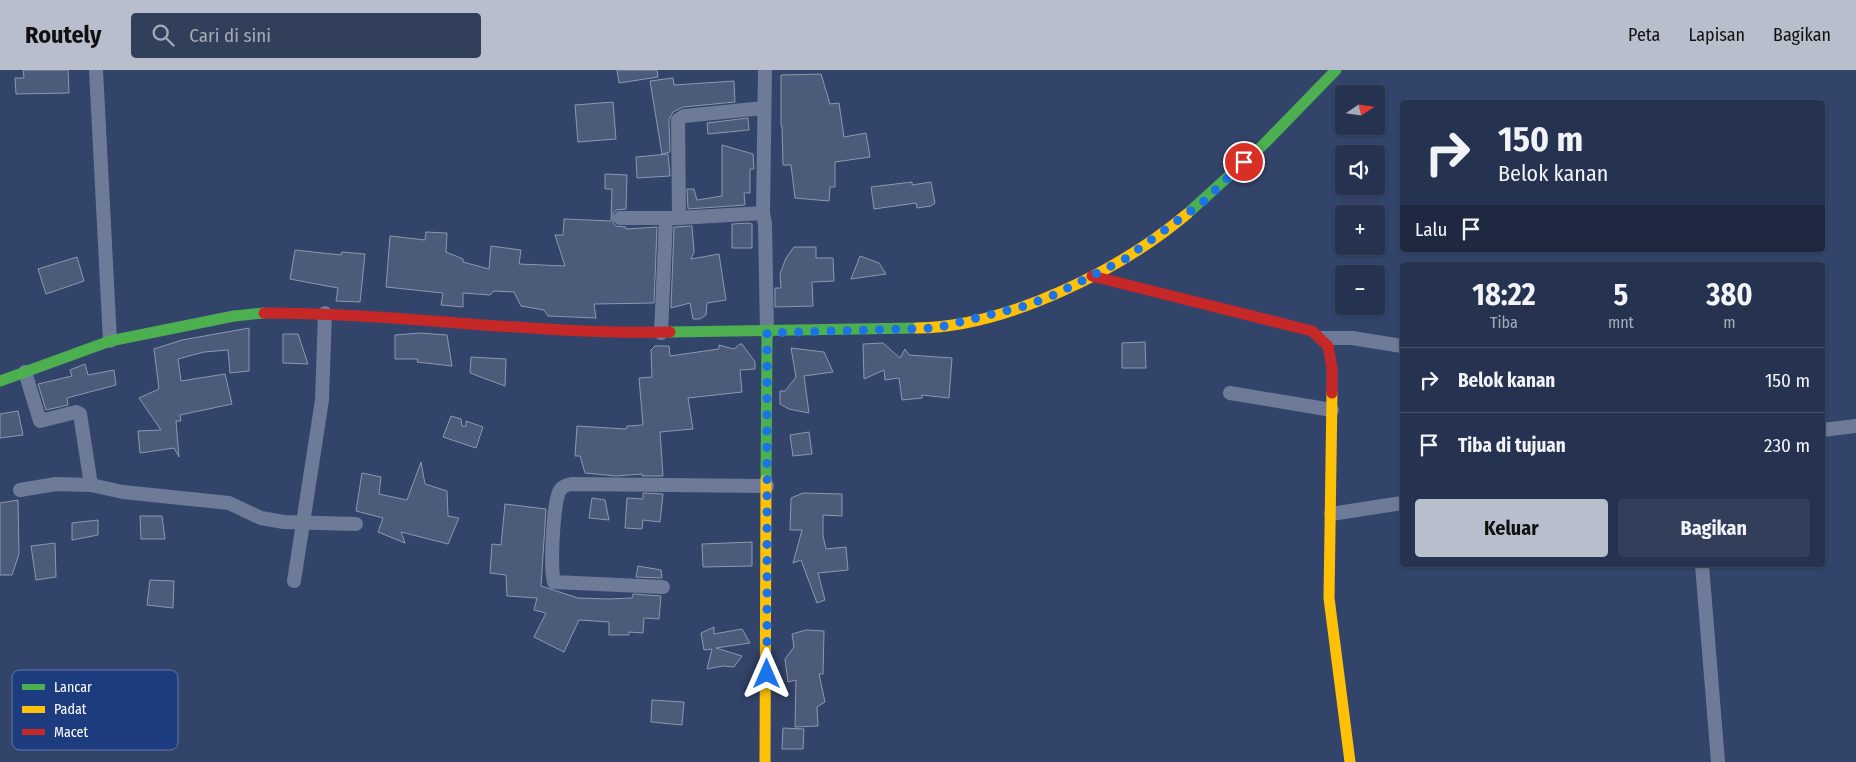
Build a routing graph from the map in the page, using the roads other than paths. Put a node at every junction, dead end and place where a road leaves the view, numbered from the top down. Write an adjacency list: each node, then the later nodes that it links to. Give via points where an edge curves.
1 (96, 70): 13 (street)
2 (765, 70): 4 (street)
3 (1336, 70): 8 (main road, via 1203,202 1133,254)
4 (764, 108): 5 (street); 7 (street, via 684,116 678,120)
5 (763, 213): 7 (street); 11 (street, via 766,224)
6 (620, 218): 7 (street)
7 (673, 218): 10 (street)
8 (1092, 276): 11 (main road, via 1025,306 936,328); 12 (main road, via 1312,331)
9 (325, 313): 10 (main road, via 540,329); 13 (main road, via 234,316); 26 (street, via 322,400)
10 (661, 333): 11 (main road)
11 (767, 333): 22 (main road)
12 (1322, 338): 14 (street, via 1352,338); 18 (main road, via 1331,353)
13 (110, 342): 15 (main road)
14 (1400, 346)
15 (25, 372): 16 (main road); 21 (street, via 40,421 76,412 80,414)
16 (0, 381)
17 (1230, 392): 18 (street)
18 (1332, 410): 25 (main road)
19 (1856, 426): 20 (street)
20 (1825, 430)
21 (91, 485): 23 (street, via 56,484); 26 (street, via 123,492 229,503 261,518)
22 (767, 486): 30 (street, via 571,484 563,487 558,494 552,540 554,582); 31 (main road)
23 (20, 490)
24 (1400, 502): 25 (street)
25 (1330, 514): 32 (main road, via 1329,598)
26 (303, 522): 27 (street); 29 (street)
27 (356, 524)
28 (1702, 567): 33 (street)
29 (294, 581)
30 (664, 587)
31 (766, 762)
32 (1350, 762)
33 (1718, 762)

